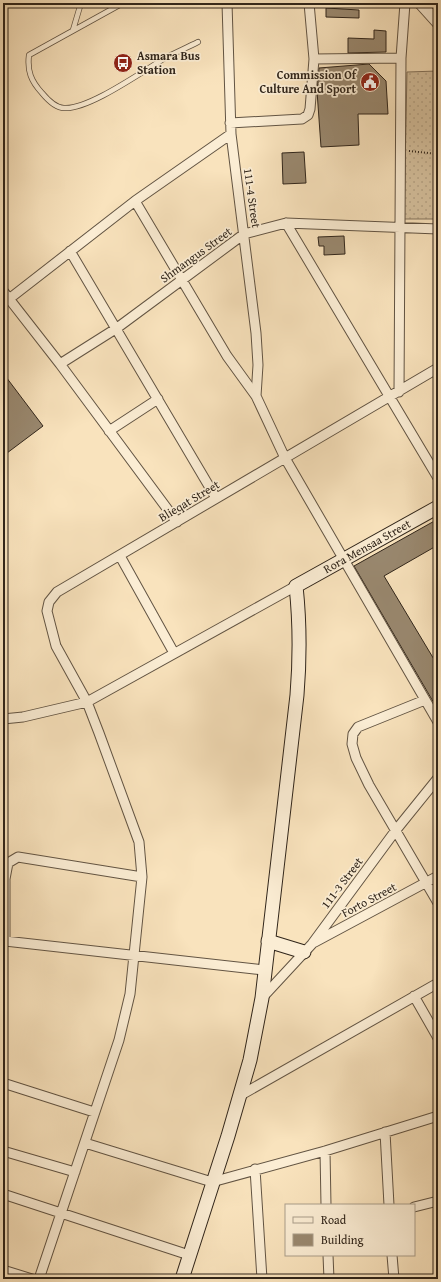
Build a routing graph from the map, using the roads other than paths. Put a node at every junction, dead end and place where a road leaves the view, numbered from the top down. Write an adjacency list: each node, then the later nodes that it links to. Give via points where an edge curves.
1 (82, 3): 8 (lane)
2 (123, 3): 8 (lane)
3 (227, 3): 12 (street, 111-4 Street)
4 (309, 3): 11 (street)
5 (405, 3): 10 (street)
6 (420, 3): 7 (street)
7 (438, 23)
8 (73, 30): 9 (lane, via 29,55 27,68 34,84 48,100 63,108 74,108 93,100)
9 (198, 42)
10 (402, 58): 11 (street); 16 (street)
11 (314, 59): 12 (street, via 308,115 302,119)
12 (230, 123): 13 (street, 111-4 Street)
13 (231, 134): 14 (street); 18 (street, 111-4 Street)
14 (135, 201): 19 (street); 20 (street)
15 (286, 223): 16 (street, Shmangus Street); 18 (street, Shmangus Street); 28 (street)
16 (400, 227): 17 (street, Shmangus Street); 26 (street)
17 (438, 229)
18 (244, 234): 20 (street, Shmangus Street); 27 (street, 111-4 Street, via 256,333)
19 (70, 251): 22 (street); 23 (street)
20 (182, 279): 23 (street, Shmangus Street); 27 (street, via 227,356)
21 (3, 291): 22 (street)
22 (9, 299): 24 (street)
23 (116, 328): 24 (street, Shmangus Street); 29 (street)
24 (60, 364): 30 (street)
25 (438, 368): 26 (street, Blieqat Street)
26 (399, 392): 28 (street, Blieqat Street)
27 (256, 396): 31 (street)
28 (390, 398): 31 (street, Blieqat Street); 32 (street)
29 (158, 400): 30 (street); 33 (street)
30 (109, 431): 35 (street)
31 (285, 458): 33 (street, Blieqat Street); 37 (street)
32 (438, 478)
33 (216, 498): 35 (street, Blieqat Street)
34 (438, 507): 37 (main road, Rora Mensaa Street)
35 (177, 522): 36 (street, Blieqat Street)
36 (120, 556): 39 (street); 41 (street, Blieqat Street, via 57,592 48,602 46,612 56,646)
37 (345, 559): 38 (main road, Rora Mensaa Street); 40 (street)
38 (296, 586): 39 (street); 51 (main road, via 300,650)
39 (174, 653): 41 (street)
40 (425, 700): 43 (street); 45 (street, via 358,727 353,734 352,744 356,758)
41 (87, 702): 42 (street, via 23,718); 47 (street, Blieqat Street, via 139,842)
42 (3, 719)
43 (438, 722)
44 (438, 778): 45 (street, 111-3 Street)
45 (396, 830): 48 (street); 52 (street, 111-3 Street)
46 (438, 876): 48 (street, Forto Street)
47 (142, 877): 50 (street, via 18,857 8,863 5,879); 53 (street, Blieqat Street)
48 (426, 883): 49 (street); 52 (street, Forto Street)
49 (438, 903)
50 (4, 941): 53 (street)
51 (268, 941): 52 (main road); 54 (main road)
52 (308, 948): 57 (street, 111-3 Street)
53 (134, 956): 54 (street); 61 (street, Blieqat Street, via 130,994 119,1040)
54 (264, 970): 57 (main road)
55 (438, 983): 56 (street)
56 (414, 996): 58 (street); 60 (street)
57 (262, 998): 60 (main road)
58 (438, 1038)
59 (3, 1083): 61 (street)
60 (241, 1095): 69 (main road)
61 (94, 1112): 64 (street, Blieqat Street)
62 (438, 1116): 63 (street)
63 (385, 1132): 66 (street); 73 (street)
64 (85, 1143): 68 (street, Blieqat Street); 69 (street)
65 (3, 1151): 68 (street)
66 (325, 1151): 67 (street); 72 (street)
67 (255, 1169): 69 (street); 83 (street)
68 (75, 1172): 75 (street, Blieqat Street)
69 (212, 1182): 76 (main road)
70 (3, 1194): 75 (street)
71 (438, 1201): 74 (street)
72 (326, 1204)
73 (389, 1204)
74 (415, 1207)
75 (61, 1213): 76 (street); 81 (street, Blieqat Street)
76 (189, 1255): 82 (main road)
77 (328, 1256): 84 (street)
78 (392, 1256): 85 (street)
79 (3, 1270): 80 (street)
80 (32, 1279)
81 (39, 1279)
82 (182, 1279)
83 (262, 1279)
84 (329, 1279)
85 (394, 1279)

